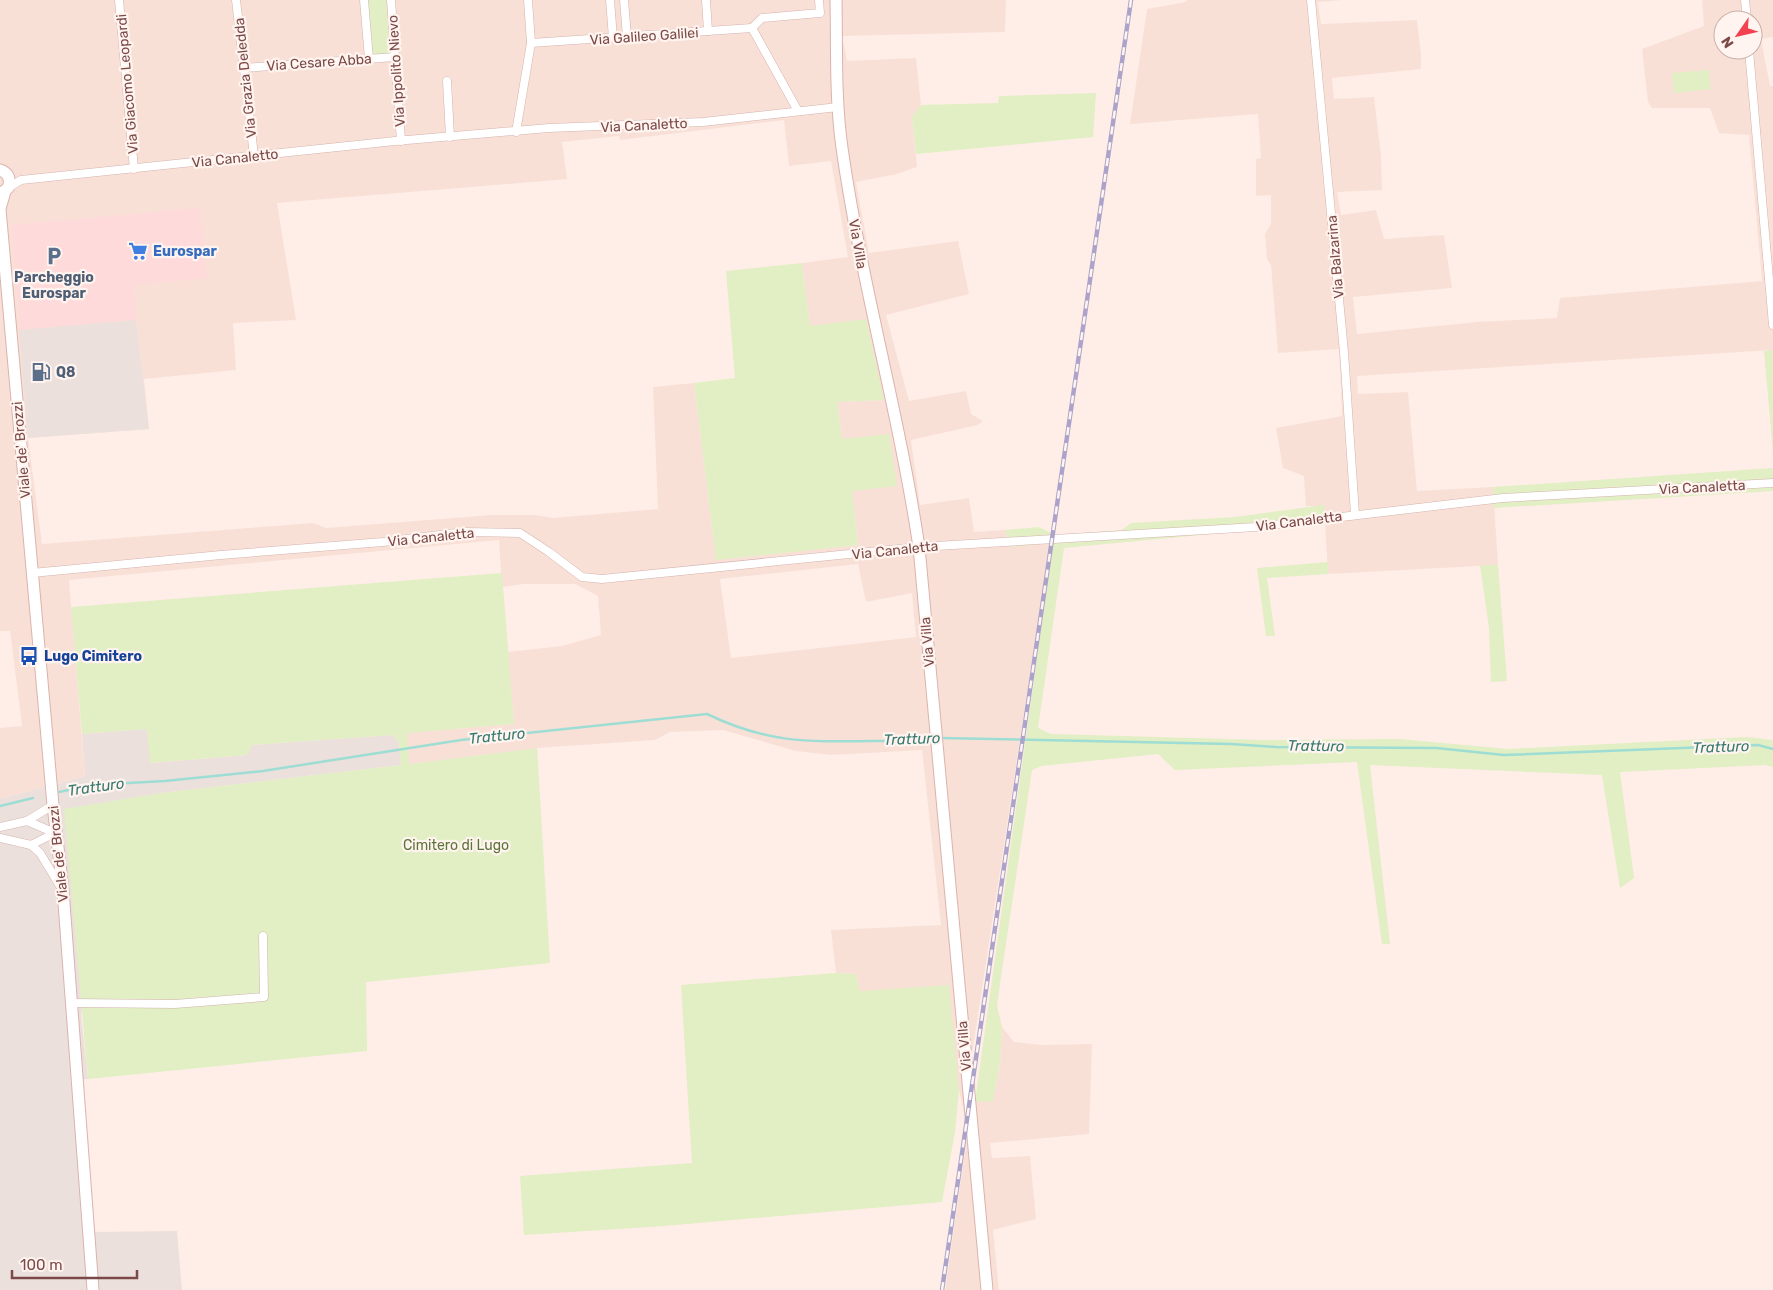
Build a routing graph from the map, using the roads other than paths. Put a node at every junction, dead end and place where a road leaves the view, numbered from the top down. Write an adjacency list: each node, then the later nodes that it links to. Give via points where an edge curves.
1 (119, 0): 28 (street, Via Giacomo Leopardi)
2 (236, 0): 20 (street, Via Grazia Deledda)
3 (364, 0): 18 (street)
4 (391, 0): 17 (street, Via Ippolito Nievo)
5 (528, 0): 16 (street)
6 (610, 0): 15 (street)
7 (624, 0): 14 (street)
8 (706, 0): 13 (street)
9 (819, 0): 12 (street, via 820,13 762,18)
10 (836, 0): 22 (street, Via Villa)
11 (1311, 0): 35 (street, Via Balzarina, via 1344,352)
12 (752, 28): 13 (street, Via Galileo Galilei); 23 (street)
13 (708, 31): 14 (street, Via Galileo Galilei)
14 (627, 37): 15 (street, Via Galileo Galilei)
15 (613, 38): 16 (street, Via Galileo Galilei)
16 (531, 43): 24 (street)
17 (395, 57): 18 (street, Via Cesare Abba); 26 (street, Via Ippolito Nievo)
18 (369, 58): 20 (street, Via Cesare Abba)
19 (1750, 60): 33 (street)
20 (244, 68): 27 (street, Via Grazia Deledda)
21 (447, 82): 25 (street)
22 (838, 107): 23 (street, Via Canaletto); 36 (street, Via Villa, via 859,257 898,425)
23 (798, 111): 24 (street, Via Canaletto, via 703,122)
24 (516, 132): 25 (street, Via Canaletto)
25 (450, 137): 26 (street, Via Canaletto)
26 (400, 141): 27 (street, Via Canaletto)
27 (254, 156): 28 (street, Via Canaletto)
28 (134, 169): 30 (street, Via Canaletto)
29 (2, 170): 30 (street, Via Canaletto); 31 (street, Viale de' Brozzi, via 10,181)
30 (21, 180): 31 (street, Via Canaletto)
31 (4, 191): 32 (street, Viale de' Brozzi)
32 (0, 208): 37 (street, Viale de' Brozzi)
33 (1773, 325)
34 (1773, 483): 35 (street, Via Canaletta, via 1503,498)
35 (1355, 514): 36 (street, Via Canaletta, via 1256,527)
36 (919, 547): 37 (street, Via Canaletta, via 602,579 582,577 520,534 464,532); 48 (street, Via Villa)
37 (32, 573): 38 (street, Viale de' Brozzi)
38 (53, 805): 39 (street); 41 (street, Viale de' Brozzi)
39 (28, 821): 40 (street); 41 (street)
40 (0, 827)
41 (55, 833): 43 (street); 44 (street, Viale de' Brozzi)
42 (0, 838): 43 (street)
43 (31, 845): 44 (street, via 40,853)
44 (63, 890): 46 (street, Viale de' Brozzi)
45 (263, 936): 46 (street, via 264,996 175,1004)
46 (71, 1003): 47 (street, Viale de' Brozzi)
47 (93, 1290)
48 (986, 1290)

